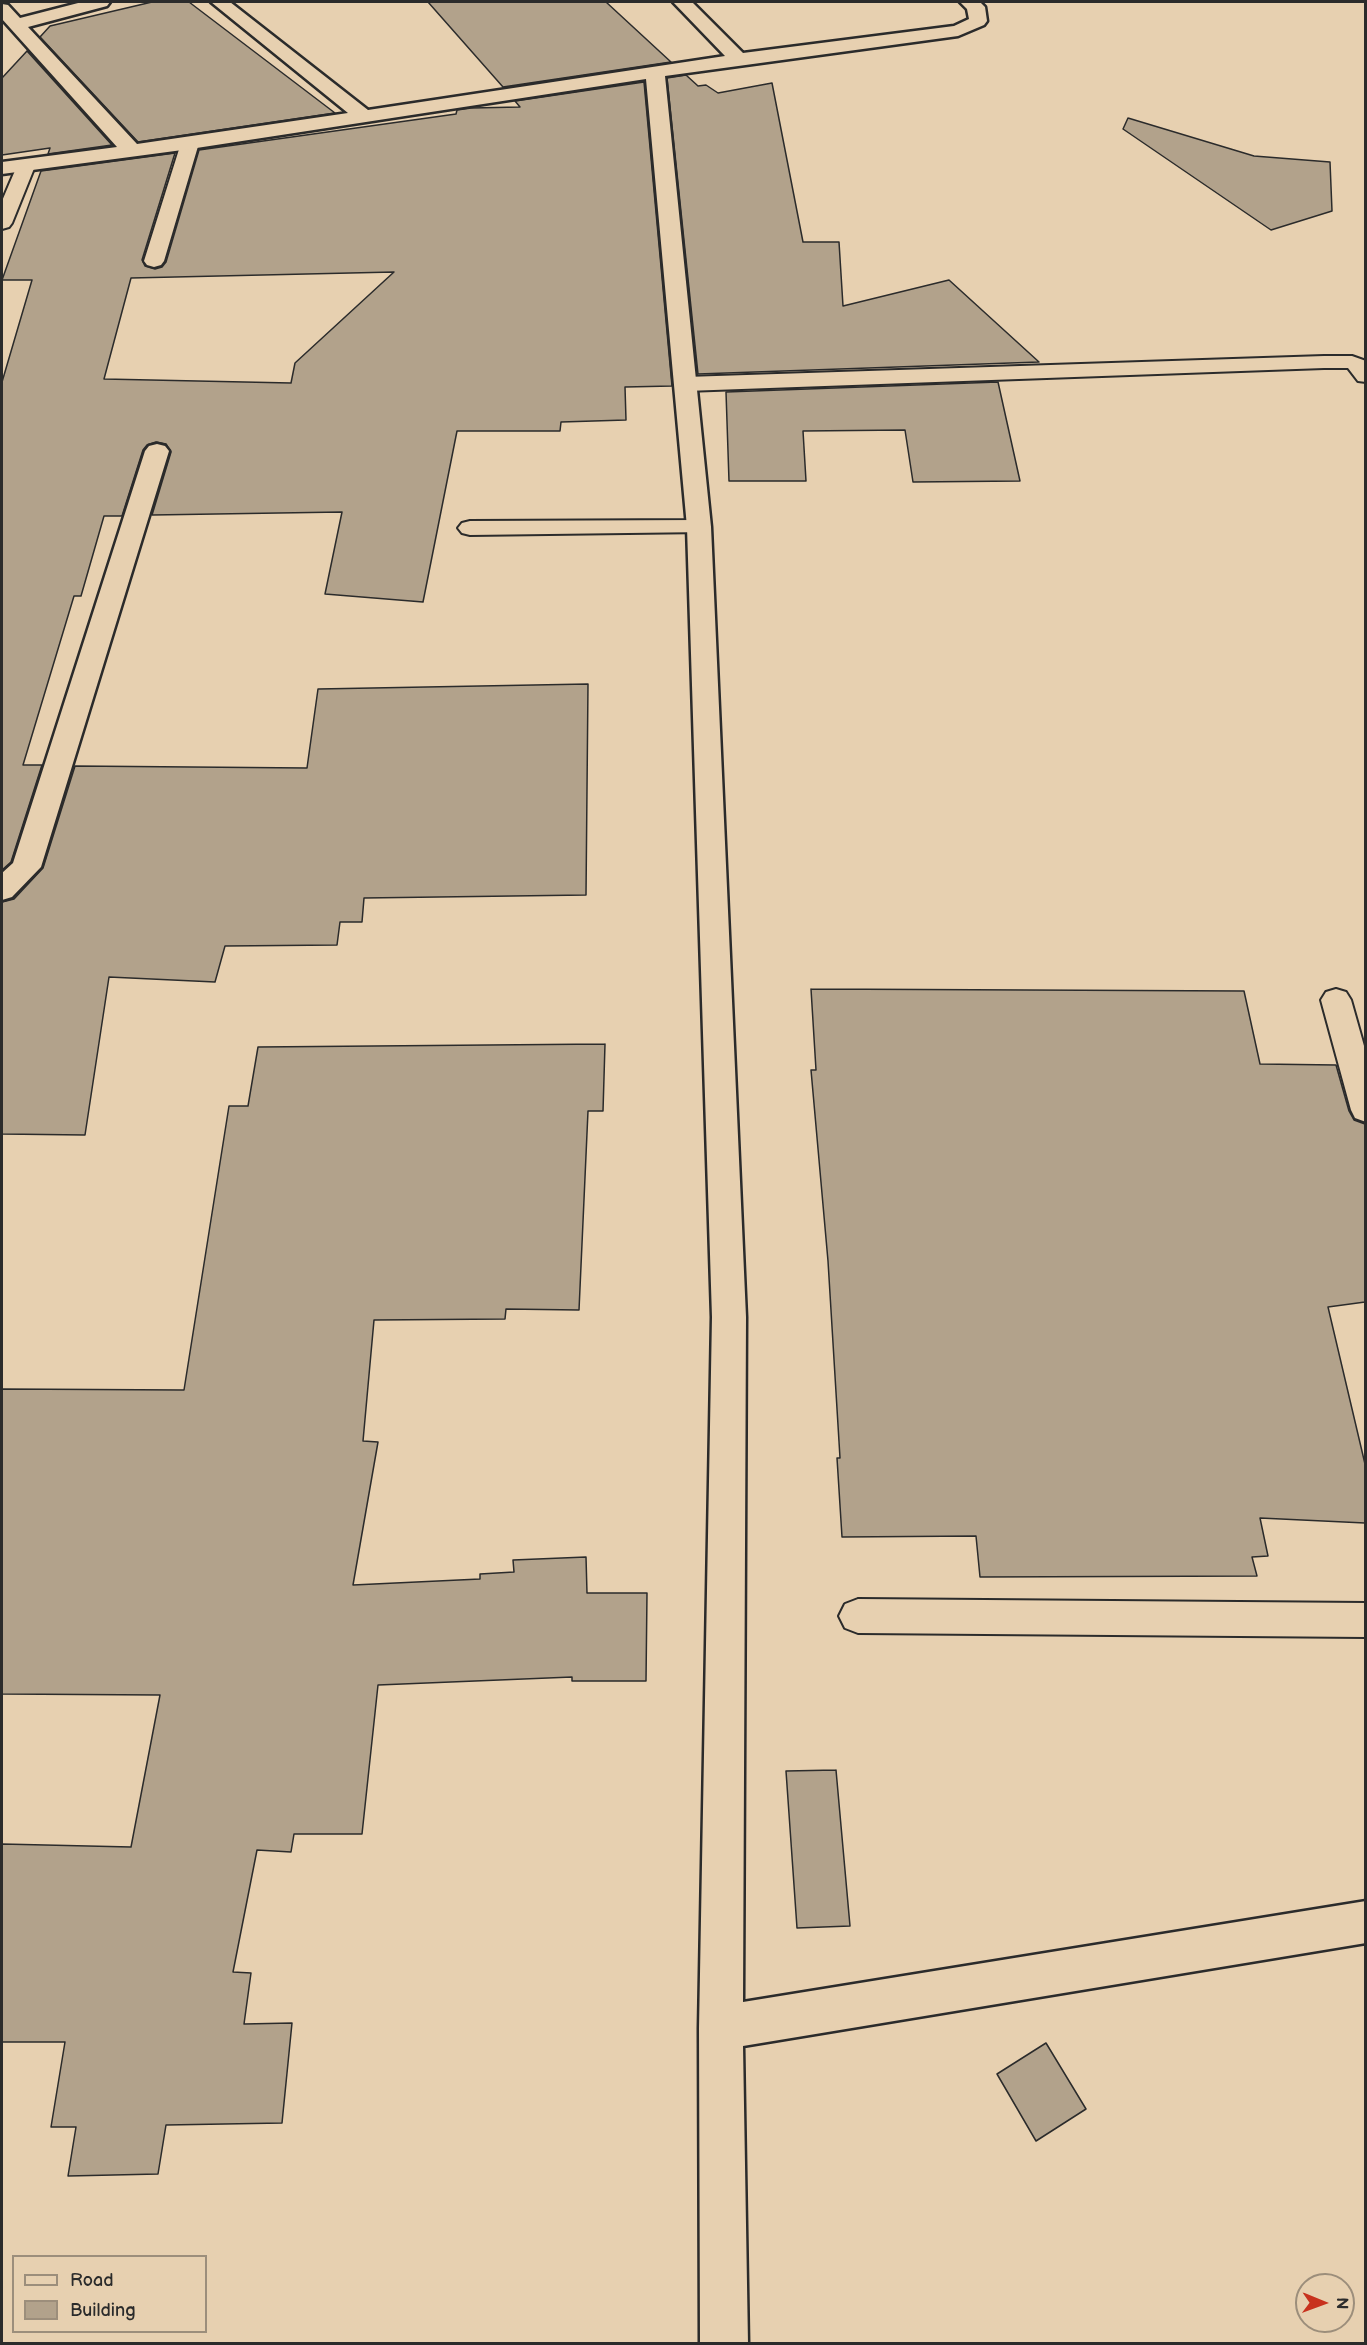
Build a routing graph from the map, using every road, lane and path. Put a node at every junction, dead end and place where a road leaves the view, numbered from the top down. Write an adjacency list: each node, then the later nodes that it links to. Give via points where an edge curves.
1 (101, 2): 6 (street)
2 (220, 2): 9 (street)
3 (682, 2): 7 (street)
4 (969, 2): 7 (street, via 976,7 978,21 958,31)
5 (2, 9): 6 (street)
6 (17, 24): 11 (street)
7 (739, 58): 8 (street)
8 (655, 73): 9 (street); 17 (street)
9 (365, 117): 10 (street)
10 (190, 143): 11 (street); 15 (lane)
11 (132, 151): 12 (street)
12 (26, 165): 13 (street); 14 (lane)
13 (2, 168)
14 (2, 223)
15 (154, 261)
16 (1365, 376): 17 (lane, via 1362,367 1352,362 1324,362)
17 (686, 384): 19 (street)
18 (157, 451): 21 (street, via 26,867)
19 (699, 527): 20 (lane); 27 (street, via 729,1317)
20 (471, 528)
21 (2, 890)
22 (1336, 1000): 23 (lane)
23 (1365, 1110)
24 (858, 1616): 25 (lane)
25 (1365, 1620)
26 (1365, 1922): 27 (street)
27 (722, 2028): 28 (street)
28 (724, 2343)

